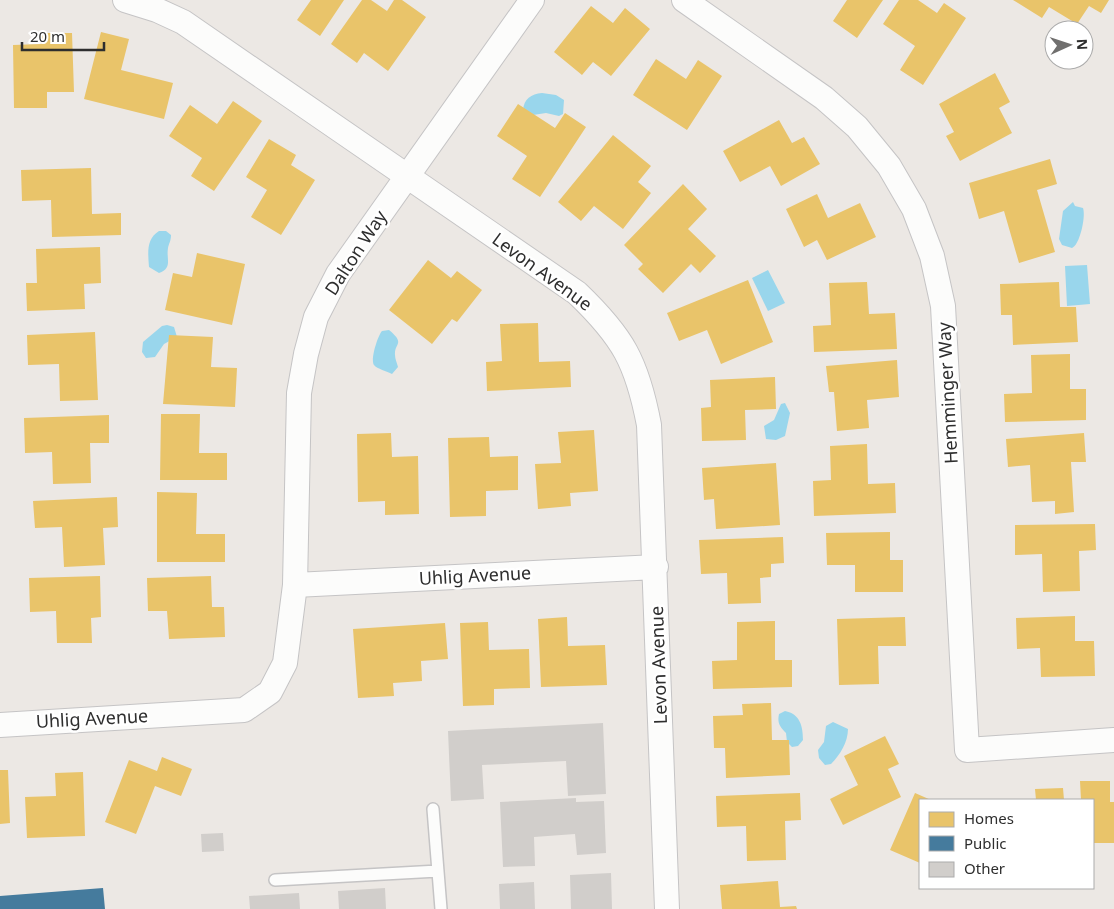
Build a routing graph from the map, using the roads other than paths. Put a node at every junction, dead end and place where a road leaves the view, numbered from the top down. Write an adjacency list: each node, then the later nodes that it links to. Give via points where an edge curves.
1 (125, 0): 4 (street, Levon Avenue, via 183,22)
2 (532, 0): 4 (street, Dalton Way)
3 (684, 0): 9 (street, Hemminger Way, via 824,98 857,127 889,166 914,210 932,256 943,306 968,750)
4 (407, 176): 5 (street, Levon Avenue, via 577,293 605,320 626,350 641,387 649,425); 6 (street, Dalton Way, via 338,274 316,317 299,392)
5 (656, 567): 6 (street, Uhlig Avenue); 14 (street, Levon Avenue)
6 (295, 585): 7 (street, Dalton Way, via 285,663 270,692)
7 (244, 710): 8 (street, Uhlig Avenue)
8 (0, 725)
9 (1114, 740)
10 (433, 809): 11 (lane)
11 (438, 871): 12 (lane); 13 (lane)
12 (275, 880)
13 (441, 909)
14 (667, 909)

